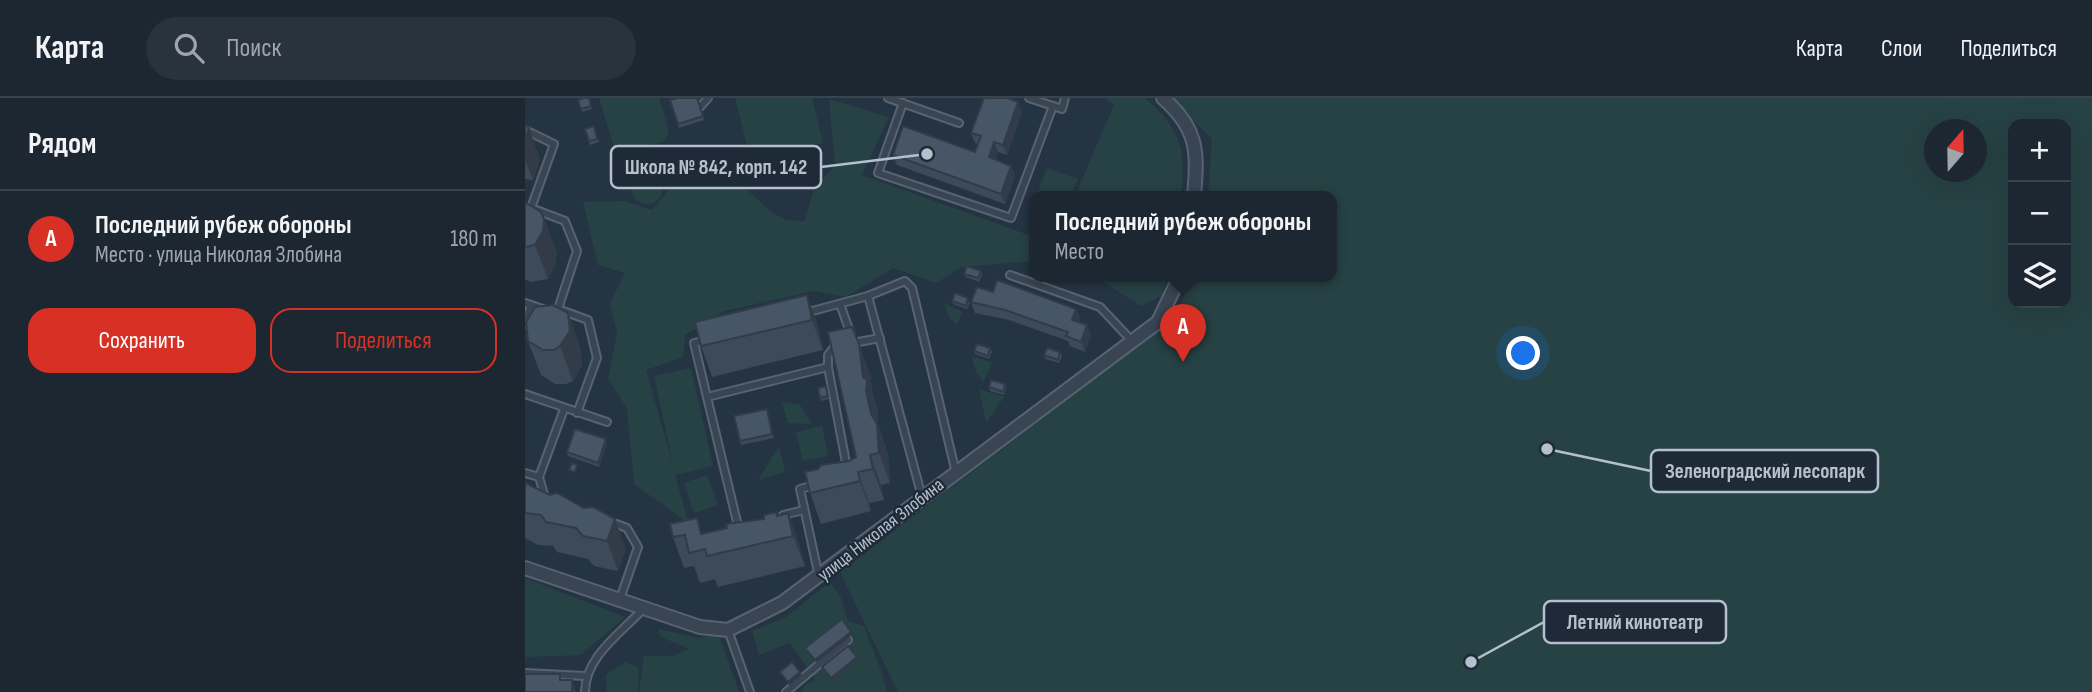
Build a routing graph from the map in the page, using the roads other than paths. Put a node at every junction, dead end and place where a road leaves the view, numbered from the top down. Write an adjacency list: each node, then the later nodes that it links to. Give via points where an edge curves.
1 (708, 98): 8 (lane)
2 (888, 98): 6 (lane)
3 (1029, 98): 7 (lane)
4 (1065, 98): 7 (lane, via 1062,109)
5 (1163, 98): 11 (street, via 1191,132 1196,149)
6 (903, 103): 7 (lane, via 878,173 1011,218); 9 (lane)
7 (1053, 106)
8 (700, 107)
9 (960, 123)
10 (525, 130): 12 (lane, via 554,144)
11 (1193, 191)
12 (528, 207): 20 (lane, via 565,221 577,251)
13 (1010, 275): 14 (lane)
14 (1029, 282)
15 (1030, 282): 25 (lane, via 1101,307)
16 (1177, 282): 25 (street, улица Николая Злобина, via 1158,322)
17 (868, 296): 19 (lane); 24 (lane); 33 (lane, via 905,281 912,288)
18 (528, 304): 20 (lane); 22 (lane)
19 (840, 304): 21 (lane); 26 (lane)
20 (558, 310): 31 (lane, via 588,320 597,358)
21 (801, 314)
22 (525, 324)
23 (721, 336): 29 (lane, via 694,343)
24 (880, 338): 26 (lane); 38 (lane)
25 (1132, 341): 33 (street, улица Николая Злобина)
26 (853, 343): 27 (lane, via 835,346 828,355)
27 (828, 367): 29 (lane); 35 (lane)
28 (525, 394): 30 (lane)
29 (707, 397): 44 (lane)
30 (564, 409): 31 (lane); 36 (lane)
31 (577, 413): 32 (lane)
32 (607, 422)
33 (956, 472): 38 (street, улица Николая Злобина)
34 (525, 473): 36 (lane)
35 (848, 475)
36 (539, 477): 39 (lane, via 544,498)
37 (824, 482): 40 (lane, via 800,489)
38 (922, 498): 47 (street, улица Николая Злобина)
39 (556, 502)
40 (804, 510): 41 (lane); 47 (lane)
41 (773, 517)
42 (604, 519): 48 (lane, via 627,528 638,547)
43 (750, 523): 44 (lane)
44 (739, 526): 45 (lane)
45 (728, 528)
46 (525, 568): 48 (street)
47 (819, 578): 50 (street, улица Николая Злобина)
48 (619, 601): 49 (street)
49 (643, 609): 50 (street, via 700,627); 53 (lane)
50 (728, 630): 55 (lane)
51 (848, 640): 56 (lane)
52 (525, 673): 53 (lane)
53 (585, 676): 54 (lane)
54 (586, 692)
55 (750, 692)
56 (786, 692)

